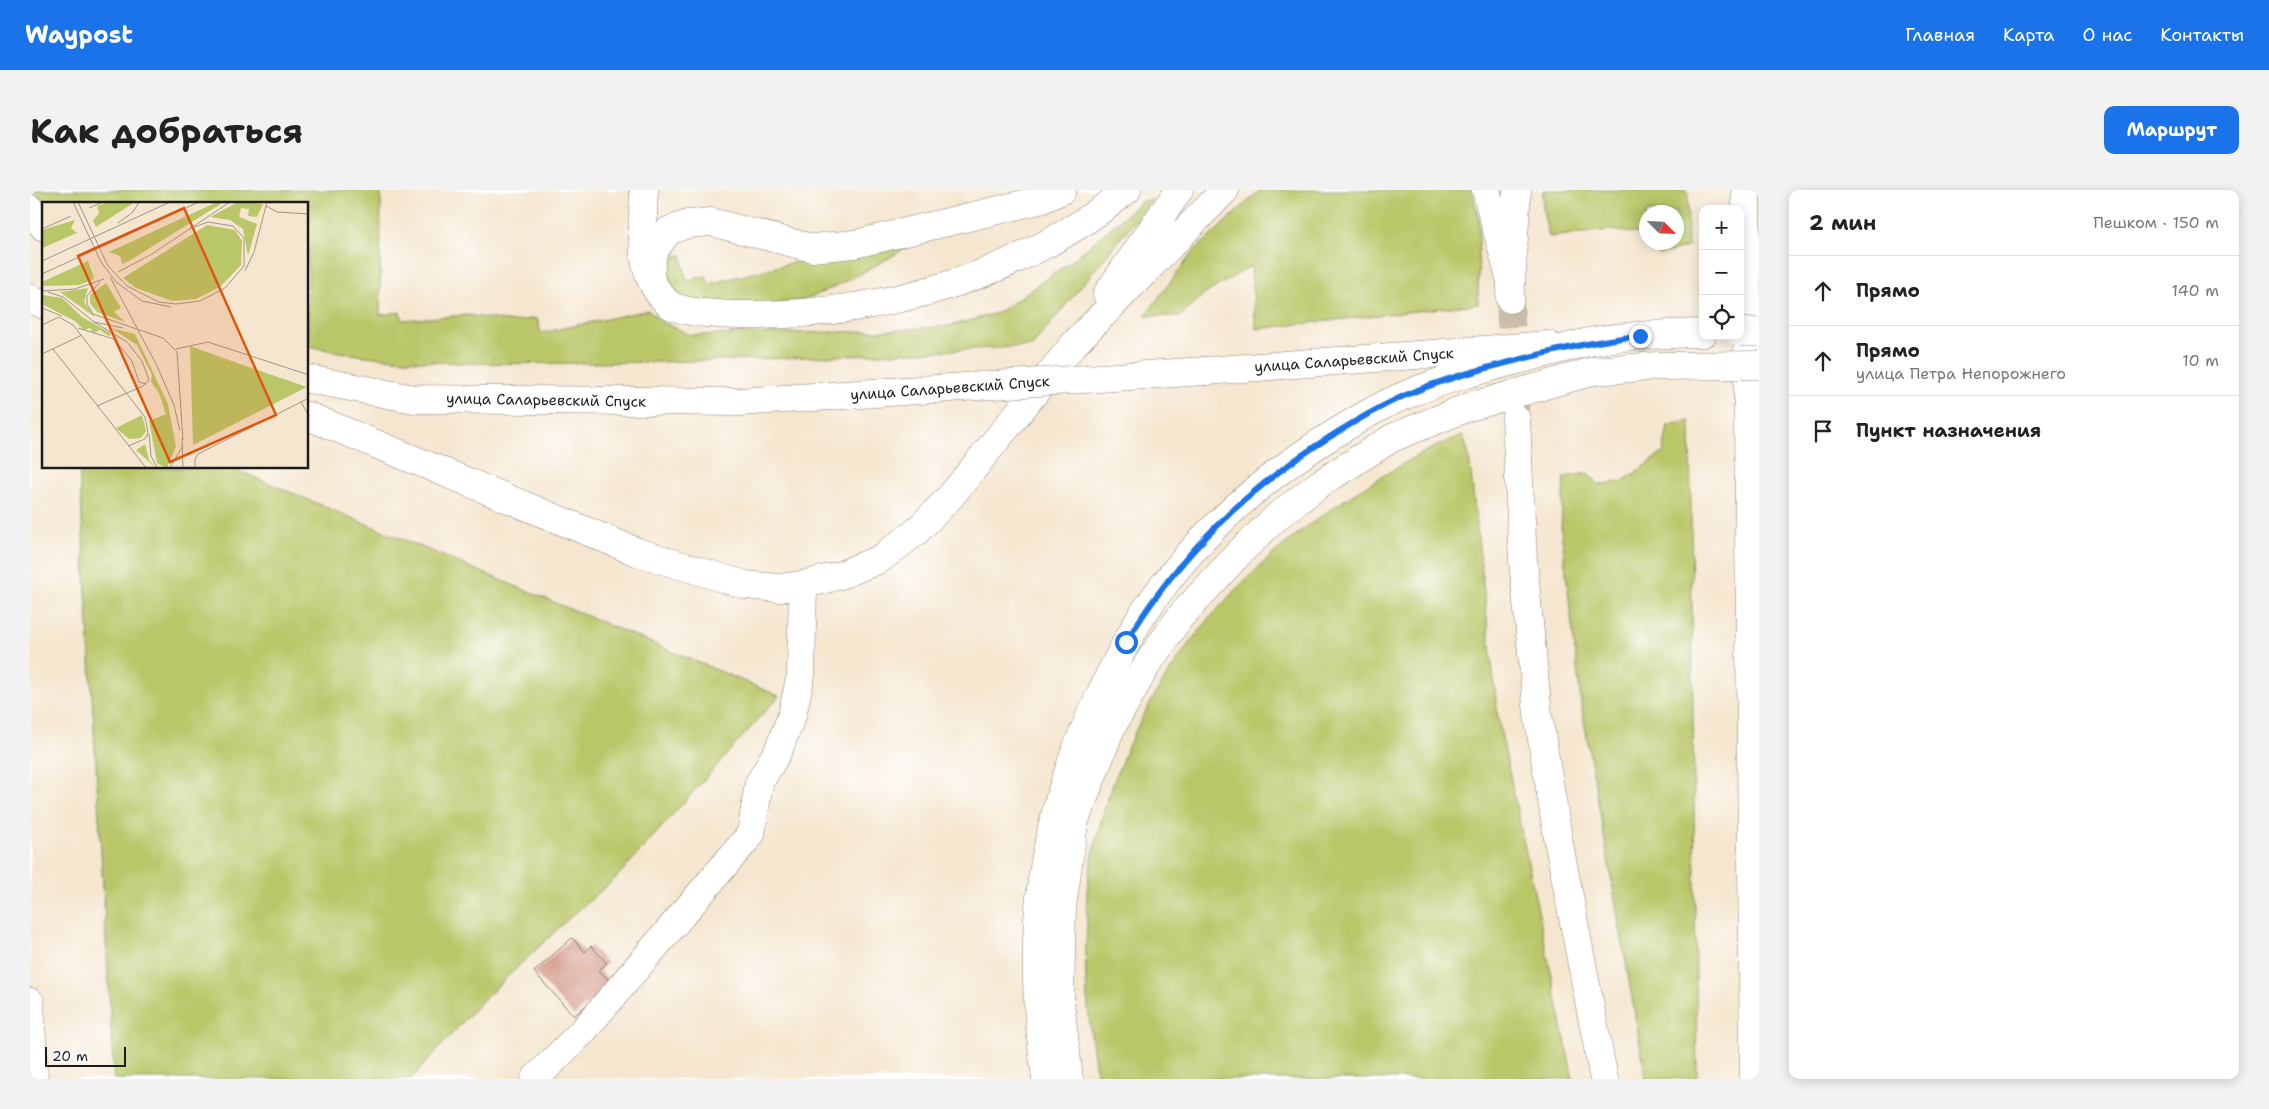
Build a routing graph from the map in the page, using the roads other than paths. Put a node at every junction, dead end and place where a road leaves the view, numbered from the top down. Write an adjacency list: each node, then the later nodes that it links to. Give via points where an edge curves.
1 (644, 190): 11 (main road, via 642,242)
2 (1062, 190): 11 (main road, via 1040,200 865,242 812,248 711,222 688,224 668,231 653,252)
3 (1127, 190): 11 (main road, via 1068,230 1007,264 924,293 823,312 714,315 670,305)
4 (1179, 190): 18 (main road)
5 (1226, 190): 18 (main road)
6 (1486, 190): 7 (main road, via 1511,290)
7 (1517, 190)
8 (1746, 190): 32 (main road)
9 (30, 209): 10 (main road)
10 (42, 224)
11 (649, 278)
12 (30, 298): 13 (main road)
13 (42, 303)
14 (1744, 332): 15 (main road, bridge)
15 (1759, 332)
16 (1699, 333): 17 (main road)
17 (1594, 341): 20 (main road, улица Саларьевский Спуск, bridge, via 1205,372 739,402 414,398); 28 (main road, via 1452,378 1404,395 1352,423 1297,458 1246,497 1196,546 1162,588 1126,642 1081,735 1049,837 1037,941 1039,1021)
18 (1074, 344): 23 (main road, via 951,496 916,532 880,559 841,575)
19 (1759, 364): 29 (main road, bridge, via 1594,371 1466,408 1392,438 1279,515 1242,550 1180,617 1148,663 1111,728 1074,823 1062,908 1060,1002)
20 (309, 380)
21 (309, 416): 23 (main road, via 636,552 745,585 779,588)
22 (1516, 419): 25 (main road, via 1523,561 1538,715)
23 (803, 585): 27 (main road, via 801,675 792,715 778,751 759,783 750,834 584,1031)
24 (30, 1002): 26 (main road)
25 (1596, 1047): 30 (main road); 31 (main road)
26 (34, 1079)
27 (535, 1079)
28 (1046, 1079)
29 (1069, 1079)
30 (1596, 1079)
31 (1604, 1079)
32 (1754, 1079)

